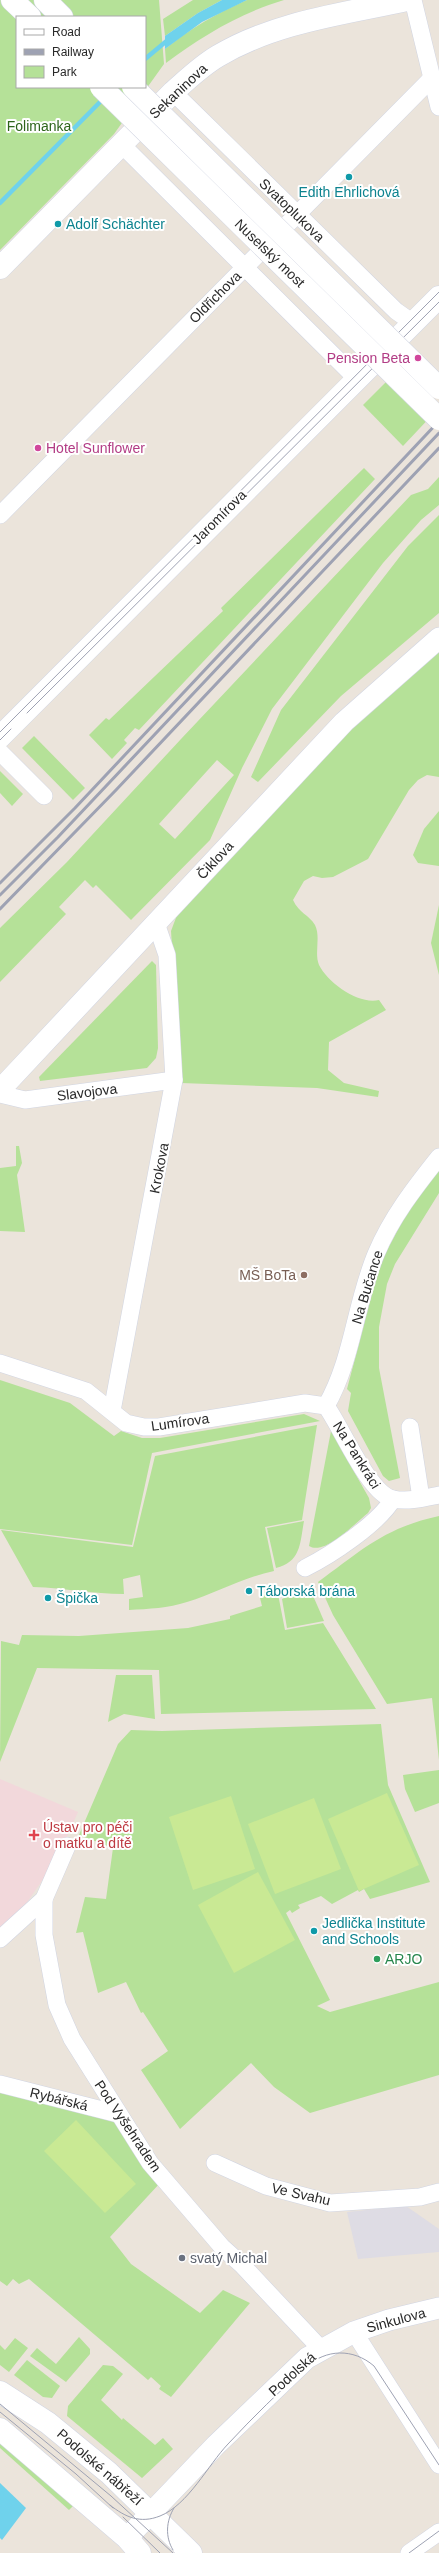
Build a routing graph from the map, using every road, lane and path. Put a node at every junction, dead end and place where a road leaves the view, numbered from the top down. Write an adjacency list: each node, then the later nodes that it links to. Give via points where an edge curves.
1 (12, 0): 5 (main road)
2 (45, 0): 6 (main road)
3 (407, 0): 10 (main road, Sekaninova, via 327,16 272,32 217,56)
4 (413, 0): 7 (street)
5 (29, 16)
6 (61, 16)
7 (431, 79): 11 (street); 13 (street, Oldřichova)
8 (102, 88): 20 (main road, Nuselský most, bridge)
9 (134, 88): 19 (main road, Nuselský most, bridge)
10 (174, 92): 12 (main road, Sekaninova); 13 (street, Svatoplukova)
11 (439, 107)
12 (122, 146): 14 (street); 15 (main road, Sekaninova)
13 (297, 215): 14 (street, Oldřichova); 17 (street, Svatoplukova, via 396,310)
14 (244, 267): 18 (street); 21 (street, Oldřichova)
15 (0, 268)
16 (439, 297): 17 (main road, Jaromírova)
17 (413, 323): 18 (main road, Jaromírova)
18 (357, 379): 23 (main road, Jaromírova)
19 (439, 388)
20 (439, 419)
21 (0, 515)
22 (439, 638): 26 (street, Čiklova, via 344,722)
23 (0, 737)
24 (0, 752): 25 (street)
25 (44, 796)
26 (156, 923): 27 (street, Krokova, via 167,955); 28 (street, Čiklova)
27 (174, 1080): 29 (street, Slavojova, via 25,1100); 33 (street, Krokova)
28 (0, 1090)
29 (0, 1094)
30 (439, 1157): 32 (street, Na Bučance, via 405,1202 376,1253 343,1372)
31 (0, 1363): 33 (street, Lumírova, via 86,1391)
32 (326, 1406): 33 (street, Lumírova, via 304,1403 159,1427 126,1423); 37 (street, Na Pankráci, via 371,1483)
33 (112, 1411)
34 (410, 1427): 36 (street)
35 (439, 1495): 36 (street, Na Pankráci)
36 (421, 1498): 37 (street, Na Pankráci)
37 (392, 1499): 38 (street, Na Pankráci, via 385,1510 367,1526 328,1556)
38 (305, 1568)
39 (67, 1846): 40 (street)
40 (44, 1899): 41 (street); 43 (street, Pod Vyšehradem, via 44,1935 57,2005 72,2039)
41 (0, 1939)
42 (0, 2084): 43 (street, Rybářská)
43 (118, 2114): 48 (street, Pod Vyšehradem, via 150,2163 222,2247)
44 (215, 2163): 45 (street, Ve Svahu, via 266,2186 330,2203 420,2197)
45 (439, 2192)
46 (439, 2308): 47 (street, Sinkulova, via 389,2320)
47 (354, 2332): 48 (street, Podolská); 51 (street)
48 (321, 2349): 52 (street, Podolská, via 307,2358 216,2445)
49 (0, 2392): 52 (main road, Podolské nábřeží, via 48,2423)
50 (0, 2430): 54 (main road)
51 (439, 2465)
52 (151, 2513): 54 (street, Podolská); 55 (main road, Podolské nábřeží)
53 (439, 2532): 56 (street)
54 (134, 2546)
55 (191, 2553)
56 (410, 2553)

